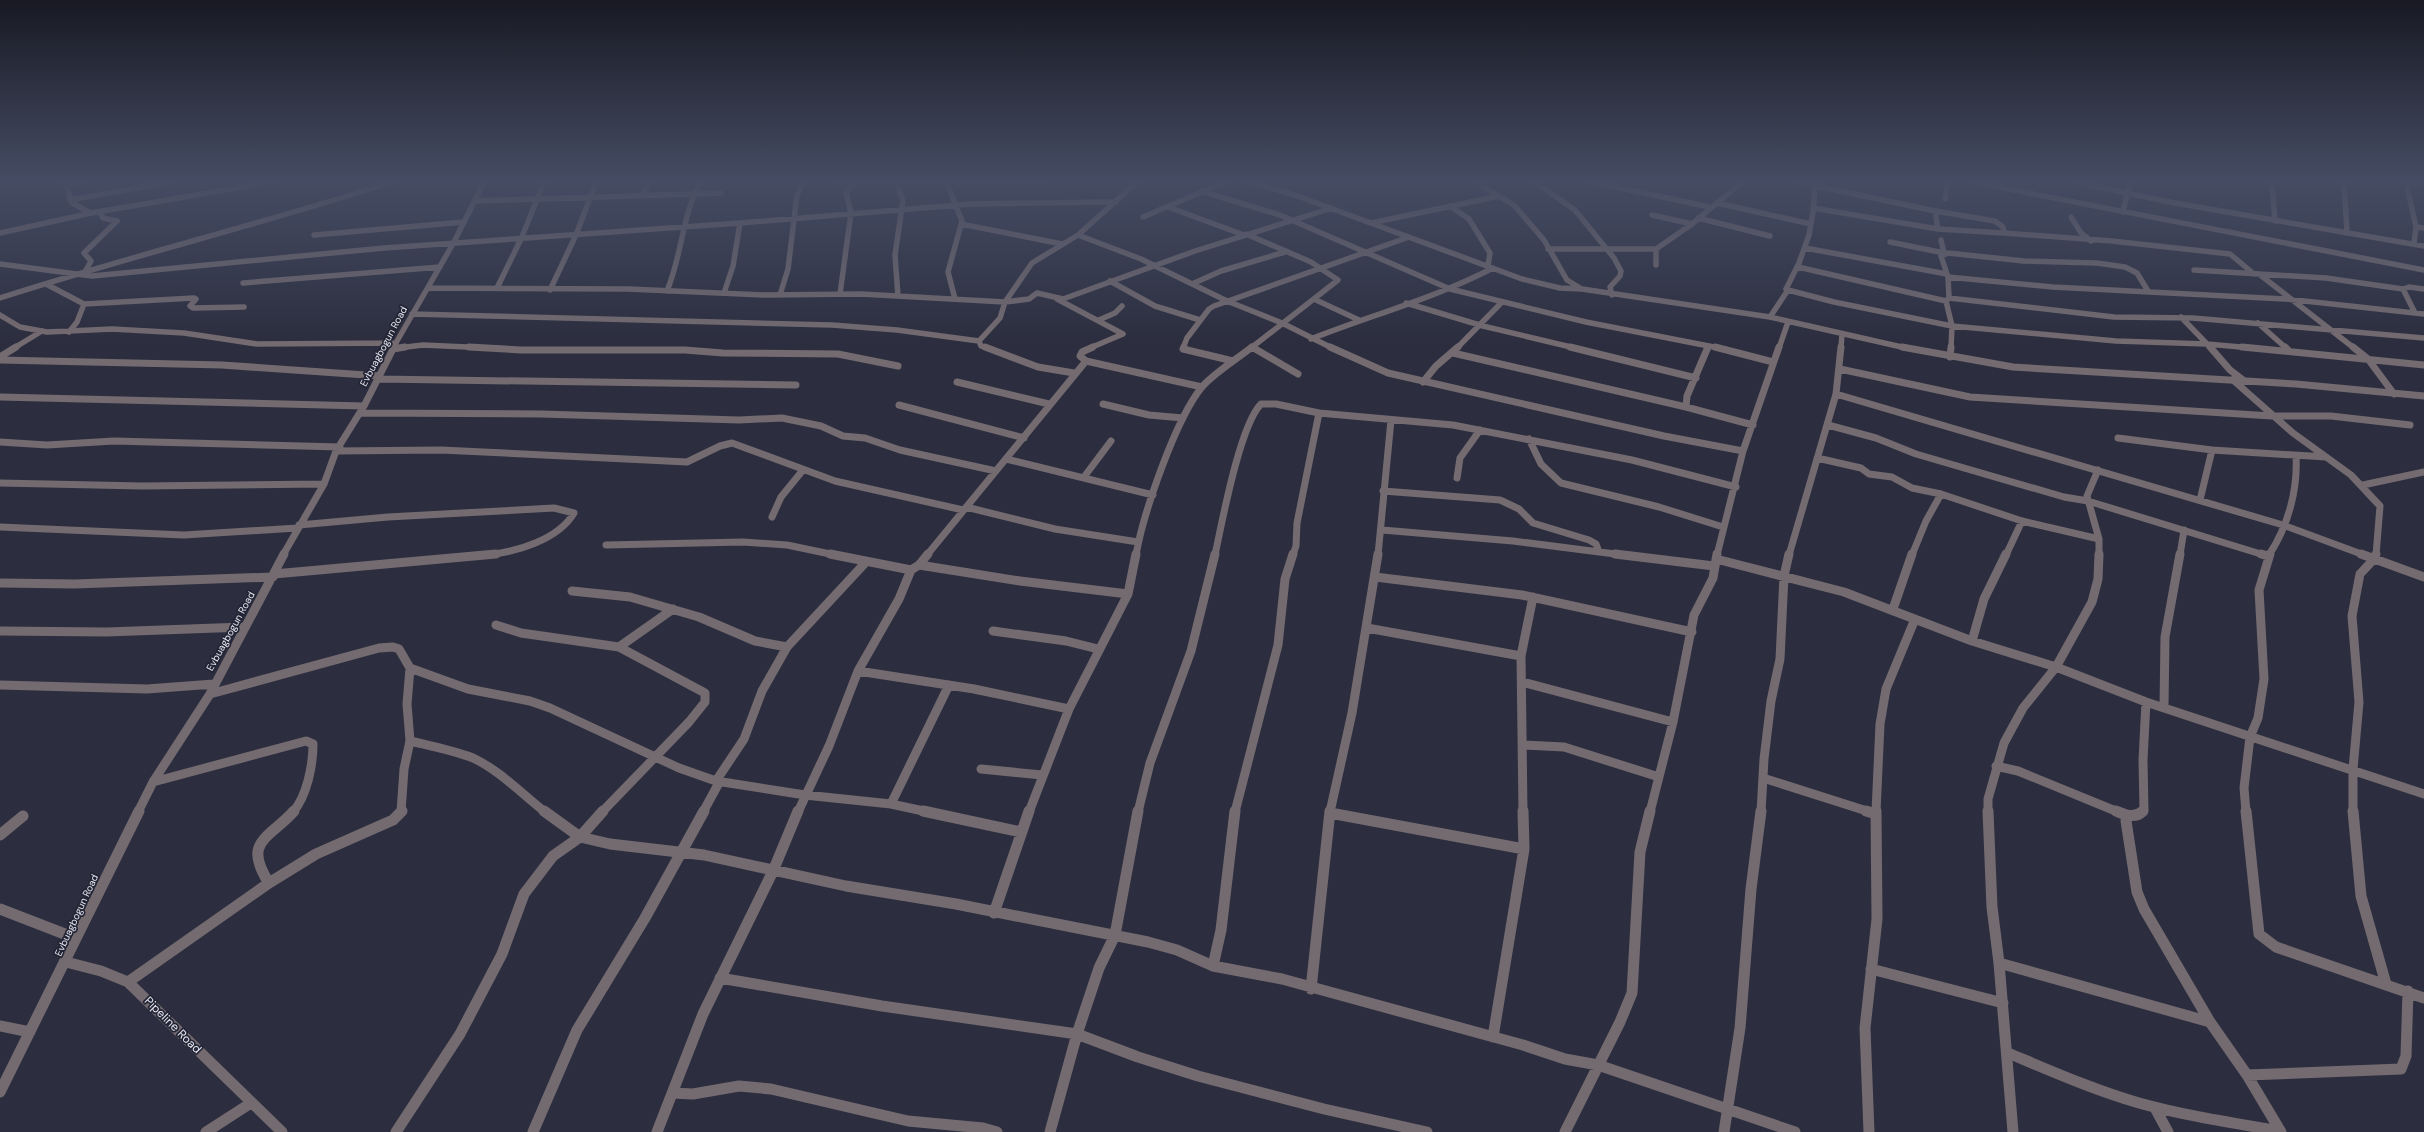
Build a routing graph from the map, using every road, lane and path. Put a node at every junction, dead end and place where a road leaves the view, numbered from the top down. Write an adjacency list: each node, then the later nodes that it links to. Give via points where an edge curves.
1 (103, 235): 52 (street, via 84,254 91,261)
2 (213, 235): 52 (street)
3 (458, 235): 33 (street, Evbuagbogun Road)
4 (523, 235): 30 (street)
5 (576, 235): 30 (street); 68 (street)
6 (683, 235): 70 (street, via 673,278)
7 (738, 235): 72 (street, via 733,266)
8 (793, 235): 74 (street, via 788,270)
9 (849, 235): 73 (street)
10 (899, 235): 76 (street, via 895,256)
11 (958, 235): 78 (street, via 948,272)
12 (1020, 235): 35 (street)
13 (1078, 235): 35 (street); 46 (street)
14 (1245, 235): 42 (street); 46 (street)
15 (1324, 235): 43 (street)
16 (1401, 235): 29 (street)
17 (1479, 235): 49 (street, via 1490,253)
18 (1540, 235): 40 (street)
19 (1596, 235): 38 (street)
20 (1676, 235): 41 (street)
21 (1765, 235): 28 (street)
22 (1808, 235): 39 (street)
23 (2024, 235): 32 (street)
24 (2083, 235): 32 (street)
25 (2241, 235): 54 (street)
26 (2363, 235): 36 (street)
27 (2415, 235): 36 (street)
28 (1770, 236)
29 (1409, 238): 43 (street); 49 (street)
30 (521, 239): 33 (street); 63 (street)
31 (1941, 240): 44 (street)
32 (2091, 241): 55 (street, via 2225,253 2236,257)
33 (454, 242): 48 (street, Evbuagbogun Road); 56 (street, via 110,274)
34 (1890, 242): 44 (street)
35 (1062, 244): 84 (street, via 1032,263)
36 (2414, 244): 37 (street)
37 (2424, 246)
38 (1607, 248): 40 (street); 41 (street); 75 (street, via 1621,271 1620,276 1610,287)
39 (1805, 248): 51 (street); 57 (street)
40 (1548, 249): 65 (street, via 1567,280)
41 (1656, 249): 47 (street)
42 (1285, 252): 50 (street); 61 (street, via 1222,271)
43 (1364, 253): 50 (street); 64 (street)
44 (1944, 253): 57 (street, via 1941,256); 71 (street, via 2042,263 2117,265 2134,270)
45 (0, 264): 56 (street)
46 (1154, 265): 58 (street); 61 (street)
47 (1656, 265)
48 (440, 267): 59 (street); 62 (street, Evbuagbogun Road)
49 (1490, 267): 64 (street); 65 (street, via 1547,285)
50 (1323, 268): 80 (street, via 1338,280); 83 (street)
51 (1798, 268): 69 (street, via 1786,289); 81 (street)
52 (86, 270): 56 (street)
53 (2194, 270): 55 (street)
54 (2424, 270)
55 (2257, 274): 66 (street, via 2326,278); 82 (street)
56 (73, 275): 60 (street)
57 (1948, 275): 71 (street, via 2053,287); 81 (street)
58 (1110, 281): 79 (street); 97 (street, via 1155,306)
59 (244, 283)
60 (46, 284): 77 (street); 87 (street)
61 (1192, 284): 83 (street)
62 (428, 288): 63 (street); 91 (street, Evbuagbogun Road)
63 (497, 288): 68 (street)
64 (1450, 289): 85 (street); 86 (street)
65 (1582, 289): 75 (street)
66 (2403, 289): 67 (street); 90 (street)
67 (2424, 289)
68 (550, 290): 70 (street)
69 (1788, 290): 94 (street); 103 (street)
70 (667, 291): 72 (street)
71 (2148, 291): 82 (street)
72 (724, 293): 74 (street)
73 (840, 294): 74 (street); 76 (street)
74 (780, 295)
75 (1612, 295): 94 (street)
76 (898, 296): 78 (street)
77 (0, 298)
78 (955, 298): 84 (street)
79 (1056, 299): 84 (street, via 1037,293 1026,300); 96 (street)
80 (1316, 300): 98 (street); 100 (street)
81 (1947, 300): 95 (street, via 2114,317); 103 (street)
82 (2290, 300): 90 (street); 104 (street)
83 (1227, 301): 97 (street, via 1209,309); 100 (street)
84 (1005, 302): 110 (street, via 1000,318)
85 (1502, 302): 102 (street); 113 (street, via 1586,322)
86 (1406, 303): 98 (street); 102 (street)
87 (84, 304): 89 (street, via 194,298 196,299 190,306 193,308); 106 (street, via 77,322)
88 (1122, 306): 96 (street)
89 (244, 307)
90 (2415, 313): 92 (street)
91 (412, 314): 110 (street, via 832,325 897,330); 112 (street, Evbuagbogun Road)
92 (2424, 314)
93 (0, 315): 105 (street, via 20,327)
94 (1770, 317): 99 (street)
95 (2181, 317): 101 (street); 111 (street)
96 (1099, 320): 120 (street, via 1123,334 1082,352 1080,356)
97 (1200, 320): 121 (street, via 1187,338 1183,349)
98 (1360, 320): 109 (street)
99 (1788, 322): 107 (street); 122 (street)
100 (1282, 323): 109 (street); 114 (street)
101 (2258, 323): 104 (street); 115 (street)
102 (1480, 324): 116 (street); 129 (street)
103 (1952, 326): 111 (street, via 2116,341); 117 (street)
104 (2327, 329): 108 (street); 119 (street)
105 (42, 331): 106 (street); 118 (street)
106 (68, 332): 112 (street, via 112,329 184,333 257,344)
107 (1842, 334): 117 (street); 125 (street)
108 (2424, 338)
109 (1311, 339): 133 (street, via 1388,373)
110 (979, 341): 126 (street, via 981,346 1038,367)
111 (2207, 344): 115 (street); 131 (street, via 2230,370)
112 (394, 346): 124 (street, via 838,354); 128 (street, Evbuagbogun Road)
113 (1708, 346): 122 (street); 129 (street)
114 (1251, 347): 121 (street); 127 (street)
115 (2289, 351): 119 (street)
116 (1453, 353): 133 (street, via 1436,366); 143 (street)
117 (1950, 357): 130 (street, via 2013,367)
118 (0, 359): 128 (street, via 222,365)
119 (2368, 359): 123 (street); 137 (street)
120 (1086, 361): 126 (street); 135 (street)
121 (1232, 361): 135 (street)
122 (1773, 362): 149 (street)
123 (2424, 365)
124 (898, 366)
125 (1840, 369): 136 (street); 146 (street, via 1970,397)
126 (1074, 373): 140 (street)
127 (1298, 374)
128 (380, 377): 134 (street); 144 (street, Evbuagbogun Road)
129 (1696, 378): 143 (street, via 1687,396)
130 (2233, 380): 131 (street); 146 (street)
131 (2244, 380): 137 (street)
132 (956, 382): 140 (street)
133 (1423, 382): 160 (street, via 1671,438)
134 (796, 385)
135 (1202, 387): 147 (street)
136 (1836, 394): 150 (street); 166 (street)
137 (2394, 394): 138 (street)
138 (2424, 396)
139 (0, 397): 144 (street)
140 (1049, 404): 153 (street)
141 (1103, 404): 147 (street, via 1149,415)
142 (899, 405): 153 (street)
143 (1686, 407): 149 (street)
144 (362, 410): 158 (street, Evbuagbogun Road); 167 (street, via 739,420 782,418 821,426 843,436 865,438 900,450)
145 (1319, 413): 148 (street); 260 (street, via 1276,404 1261,404 1255,410 1224,510 1209,585 1191,650 1150,763 1139,807); 264 (street, via 1297,522 1296,546 1285,579 1278,645 1235,811 1221,930)
146 (2272, 416): 151 (street, via 2331,416); 162 (street)
147 (1183, 418): 177 (street)
148 (1391, 420): 152 (street); 175 (street)
149 (1753, 425): 160 (street)
150 (1828, 426): 163 (street); 179 (street, via 1876,438 1916,454 2064,497)
151 (2410, 426)
152 (1480, 430): 155 (street); 170 (street, via 1461,453 1456,468)
153 (1024, 438): 164 (street)
154 (2118, 438): 159 (street)
155 (1529, 439): 173 (street, via 1632,460); 186 (street, via 1537,459 1552,477 1561,483 1659,507)
156 (1111, 441): 169 (street)
157 (0, 442): 158 (street, via 47,445 114,441)
158 (338, 449): 165 (street, via 441,450 686,462 699,459 717,447 732,443); 172 (street, Evbuagbogun Road)
159 (2212, 450): 161 (street); 178 (street)
160 (1743, 451): 173 (street)
161 (2296, 456): 162 (street); 183 (street, via 2297,477 2292,503)
162 (2327, 456): 174 (street)
163 (1817, 458): 176 (street, via 1861,468 1869,474 1892,477 1912,488); 199 (street, via 1807,498 1793,534)
164 (1006, 459): 167 (street); 169 (street)
165 (803, 470): 180 (street, via 880,493); 181 (street, via 781,497)
166 (2098, 470): 178 (street); 179 (street, via 2092,480)
167 (996, 472): 180 (street)
168 (2424, 472): 174 (street)
169 (1084, 477): 177 (street)
170 (1457, 478)
171 (0, 483): 172 (street, via 142,486)
172 (324, 484): 185 (street, Evbuagbogun Road)
173 (1736, 486): 186 (street)
174 (2363, 486): 194 (street, via 2380,506)
175 (1383, 491): 187 (street); 192 (street, via 1500,500 1519,509 1534,523 1589,540 1596,544)
176 (1941, 494): 182 (street); 207 (street, via 1930,511 1909,560)
177 (1153, 495): 190 (street)
178 (2200, 500): 183 (street)
179 (2088, 501): 188 (street); 189 (street, via 2093,511)
180 (965, 508): 190 (street, via 1055,529); 197 (street)
181 (772, 517)
182 (2022, 521): 189 (street); 215 (street, via 1984,599)
183 (2283, 525): 193 (street); 194 (street)
184 (0, 527): 185 (street, via 184,535)
185 (298, 527): 198 (street, Evbuagbogun Road); 198 (street, via 388,517 554,508 574,513 570,521 526,547 495,554)
186 (1723, 527): 196 (street)
187 (1382, 530): 192 (street, via 1513,541); 200 (street)
188 (2184, 530): 193 (street); 229 (street, via 2165,637)
189 (2099, 539): 221 (street, via 2098,579 2092,602)
190 (1138, 542): 204 (street)
191 (606, 545): 195 (street, via 742,542 787,545)
192 (1598, 552): 196 (street)
193 (2268, 556): 232 (street, via 2259,590 2264,679 2258,718)
194 (2375, 558): 201 (street); 238 (street, via 2360,574 2352,616 2359,702)
195 (866, 562): 197 (street); 217 (street)
196 (1715, 562): 199 (street); 214 (street, via 1713,578 1694,615)
197 (915, 567): 204 (street); 222 (street)
198 (274, 575): 202 (street, via 75,584); 210 (street, Evbuagbogun Road)
199 (1784, 576): 207 (street, via 1844,592); 241 (street, via 1780,659 1771,701)
200 (1375, 577): 205 (street, via 1481,588); 211 (street)
201 (2424, 577)
202 (0, 583)
203 (572, 591): 206 (street, via 630,597)
204 (1128, 594): 218 (street, via 1114,624)
205 (1533, 597): 214 (street); 219 (street)
206 (673, 609): 216 (street); 217 (street, via 755,641)
207 (1893, 609): 208 (street)
208 (1915, 619): 215 (street); 248 (street, via 1886,689 1880,724)
209 (496, 625): 216 (street, via 521,633)
210 (244, 627): 212 (street, via 107,632); 224 (street, Evbuagbogun Road)
211 (1367, 628): 219 (street, via 1424,636); 247 (street)
212 (0, 631)
213 (993, 632): 218 (street, via 1072,642)
214 (1692, 632): 231 (street)
215 (1972, 641): 221 (street)
216 (619, 647): 235 (street, via 705,693 705,702 700,710)
217 (786, 647): 242 (street, via 762,691 744,739)
218 (1098, 649): 230 (street)
219 (1521, 656): 223 (street)
220 (410, 668): 227 (street, via 399,650 389,646); 233 (street, via 407,685 407,730); 235 (street, via 468,689 530,701 550,708)
221 (2056, 668): 228 (street); 236 (street, via 2023,708 2004,743)
222 (858, 671): 226 (street); 245 (street, via 829,746)
223 (1522, 682): 231 (street, via 1564,690 1620,709); 234 (street)
224 (214, 684): 225 (street, via 147,689); 227 (street, Evbuagbogun Road)
225 (0, 685)
226 (949, 685): 230 (street); 246 (street)
227 (210, 694): 243 (street, Evbuagbogun Road)
228 (2146, 702): 229 (street); 250 (street, via 2142,760 2144,810 2139,815)
229 (2164, 707): 232 (street)
230 (1069, 709): 239 (street)
231 (1673, 722): 240 (street)
232 (2250, 737): 238 (street); 268 (street, via 2244,788 2258,934 2276,947)
233 (410, 741): 253 (street, via 447,749 494,770 556,821); 257 (street, via 404,769 402,811 399,815 316,854)
234 (1524, 745): 240 (street, via 1564,746); 254 (street)
235 (655, 756): 242 (street, via 679,768); 253 (street)
236 (1996, 766): 250 (street, via 2018,772); 263 (street, via 1988,799 1992,908)
237 (981, 769): 239 (street)
238 (2353, 769): 244 (street); 268 (street, via 2353,822 2359,885)
239 (1042, 775): 251 (street)
240 (1659, 776): 279 (street, via 1640,852 1632,993)
241 (1763, 778): 248 (street); 285 (street, via 1760,830 1750,897 1740,1028)
242 (718, 781): 245 (street); 255 (street)
243 (153, 782): 257 (street, via 306,741 311,742 313,758 299,805 295,812 271,831 257,848 256,858); 261 (street, Evbuagbogun Road)
244 (2424, 794)
245 (805, 795): 246 (street); 256 (street)
246 (892, 804): 251 (street)
247 (1330, 813): 254 (street); 269 (street)
248 (1876, 814): 265 (street, via 1877,919)
249 (23, 816): 252 (street)
250 (2128, 816): 273 (street, via 2126,821 2137,892 2144,909)
251 (1021, 832): 259 (street)
252 (0, 835)
253 (580, 837): 255 (street, via 610,844); 289 (street, via 553,856 524,894 502,954 460,1034)
254 (1524, 849): 277 (street)
255 (683, 852): 256 (street); 290 (street, via 577,1030)
256 (773, 871): 259 (street); 266 (street)
257 (269, 883): 267 (street)
258 (0, 909): 261 (street)
259 (994, 913): 260 (street)
260 (1115, 935): 264 (street, via 1170,948); 276 (street, via 1099,968)
261 (75, 938): 262 (street, Evbuagbogun Road)
262 (66, 962): 267 (street, Pipeline Road, via 101,971); 275 (street, Evbuagbogun Road)
263 (1999, 964): 272 (street); 273 (street)
264 (1213, 966): 269 (street, via 1282,979)
265 (1872, 969): 272 (street); 298 (street, via 1865,1028)
266 (720, 978): 276 (street, via 882,1006); 282 (street)
267 (128, 982): 283 (street, Pipeline Road)
268 (2386, 984): 270 (street)
269 (1311, 989): 277 (street)
270 (2408, 992): 271 (street); 280 (street, via 2406,1056 2401,1069)
271 (2424, 998)
272 (2003, 1003): 278 (street)
273 (2210, 1022): 280 (street)
274 (0, 1026): 275 (street)
275 (30, 1032): 281 (street, Evbuagbogun Road)
276 (1077, 1034): 293 (street); 294 (street, via 1198,1076 1324,1109)
277 (1493, 1037): 279 (street, via 1566,1059)
278 (2008, 1053): 284 (street, via 2099,1090); 299 (street)
279 (1598, 1065): 285 (street); 295 (street)
280 (2247, 1075): 286 (street)
281 (0, 1092)
282 (672, 1093): 291 (street); 292 (street, via 693,1094 739,1086 772,1089 908,1121 983,1128)
283 (251, 1103): 287 (street); 288 (street, Pipeline Road)
284 (2155, 1108): 286 (street, via 2197,1118); 300 (street)
285 (1728, 1111): 296 (street); 297 (street)
286 (2280, 1131)
287 (206, 1132)
288 (282, 1132)
289 (396, 1132)
290 (533, 1132)
291 (657, 1132)
292 (997, 1132)
293 (1050, 1132)
294 (1427, 1132)
295 (1565, 1132)
296 (1724, 1132)
297 (1795, 1132)
298 (1869, 1132)
299 (2013, 1132)
300 (2168, 1132)

